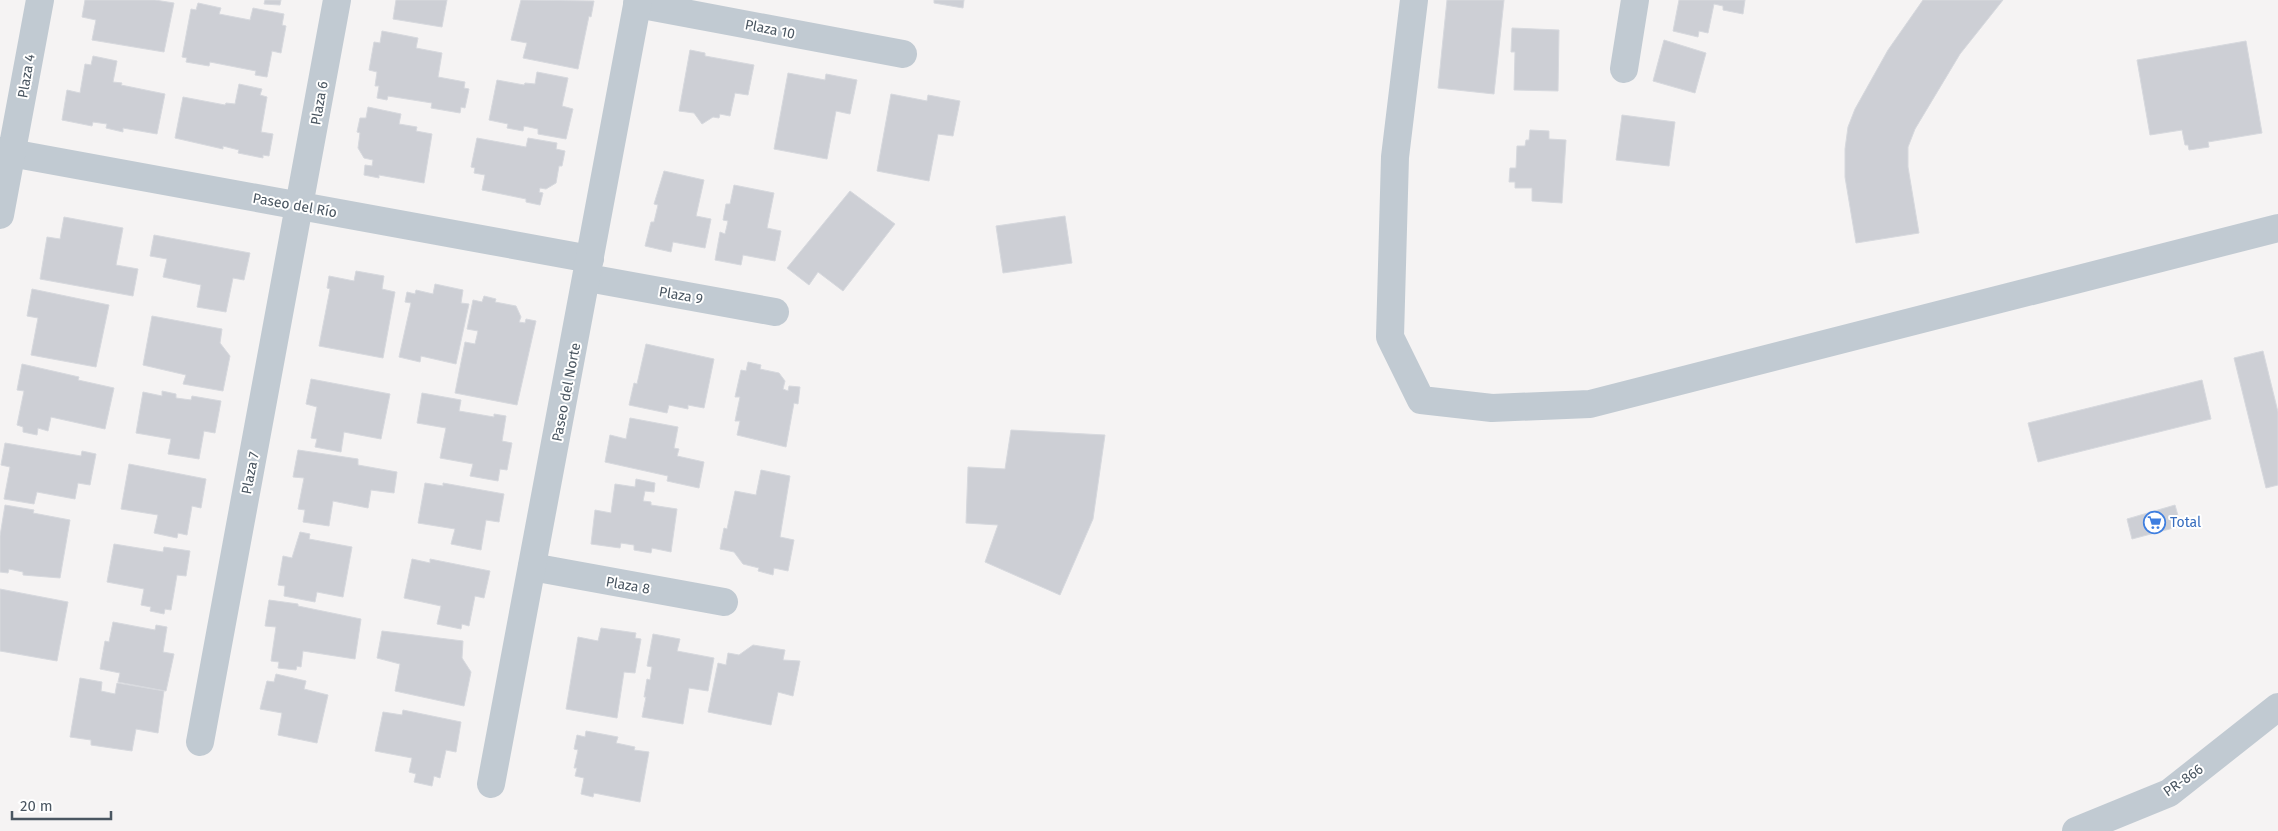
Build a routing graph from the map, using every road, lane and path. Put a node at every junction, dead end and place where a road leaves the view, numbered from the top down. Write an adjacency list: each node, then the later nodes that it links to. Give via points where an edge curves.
1 (40, 0): 8 (street, Plaza 4)
2 (337, 0): 9 (street, Plaza 6)
3 (1414, 0): 11 (street, via 1395,157 1390,337 1421,400 1492,408 1590,404)
4 (1636, 0): 7 (street)
5 (638, 2): 6 (street, Plaza 10); 12 (street, Paseo del Norte)
6 (903, 54)
7 (1624, 70)
8 (6, 152): 9 (street, Paseo del Río); 10 (street, Plaza 4)
9 (300, 205): 12 (street, Paseo del Río); 17 (street, Plaza 7)
10 (0, 215)
11 (2278, 228)
12 (589, 268): 13 (street, Plaza 9); 14 (street, Paseo del Norte)
13 (775, 312)
14 (532, 567): 15 (street, Plaza 8); 18 (street, Paseo del Norte)
15 (724, 602)
16 (2278, 707): 19 (street, PR-866 / PR-866, via 2169,793)
17 (200, 742)
18 (491, 784)
19 (2076, 831)

